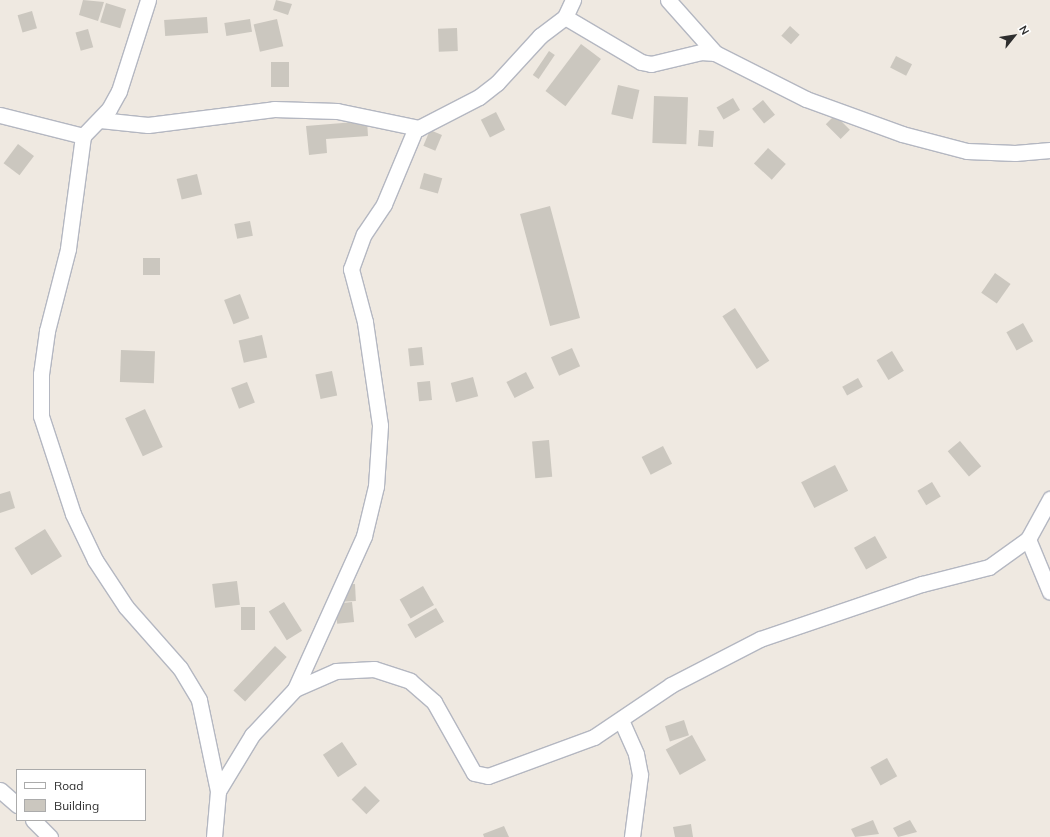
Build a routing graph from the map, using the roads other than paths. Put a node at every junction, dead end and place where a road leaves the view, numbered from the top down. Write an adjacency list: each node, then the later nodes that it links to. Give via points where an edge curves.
1 (148, 0): 7 (street, via 119,91)
2 (573, 0): 4 (street)
3 (668, 0): 5 (street)
4 (565, 17): 5 (street, via 641,62 651,64 701,52); 8 (street, via 540,36 479,97)
5 (715, 53): 10 (street, via 806,100 902,134 967,151 1015,153)
6 (0, 115): 9 (street)
7 (100, 120): 8 (street, via 148,125 274,110 329,110); 9 (street)
8 (419, 128): 14 (street, via 408,142 384,204 364,234 351,270 365,322 380,425 376,486 364,536)
9 (82, 136): 17 (street, via 68,249 47,331 40,374 41,416 72,514 95,560 126,607 180,668 199,700)
10 (1050, 150)
11 (1050, 499): 12 (street)
12 (1028, 539): 13 (street); 15 (street, via 989,567 900,591 760,639 671,685)
13 (1050, 592)
14 (295, 689): 15 (street, via 336,671 374,669 410,681 434,702 450,726 467,765 481,777 594,737); 17 (street, via 252,735)
15 (621, 720): 22 (street, via 636,754 640,775)
16 (0, 790): 18 (street)
17 (218, 791): 21 (street)
18 (16, 804)
19 (34, 821): 20 (street)
20 (50, 837)
21 (214, 837)
22 (632, 837)

